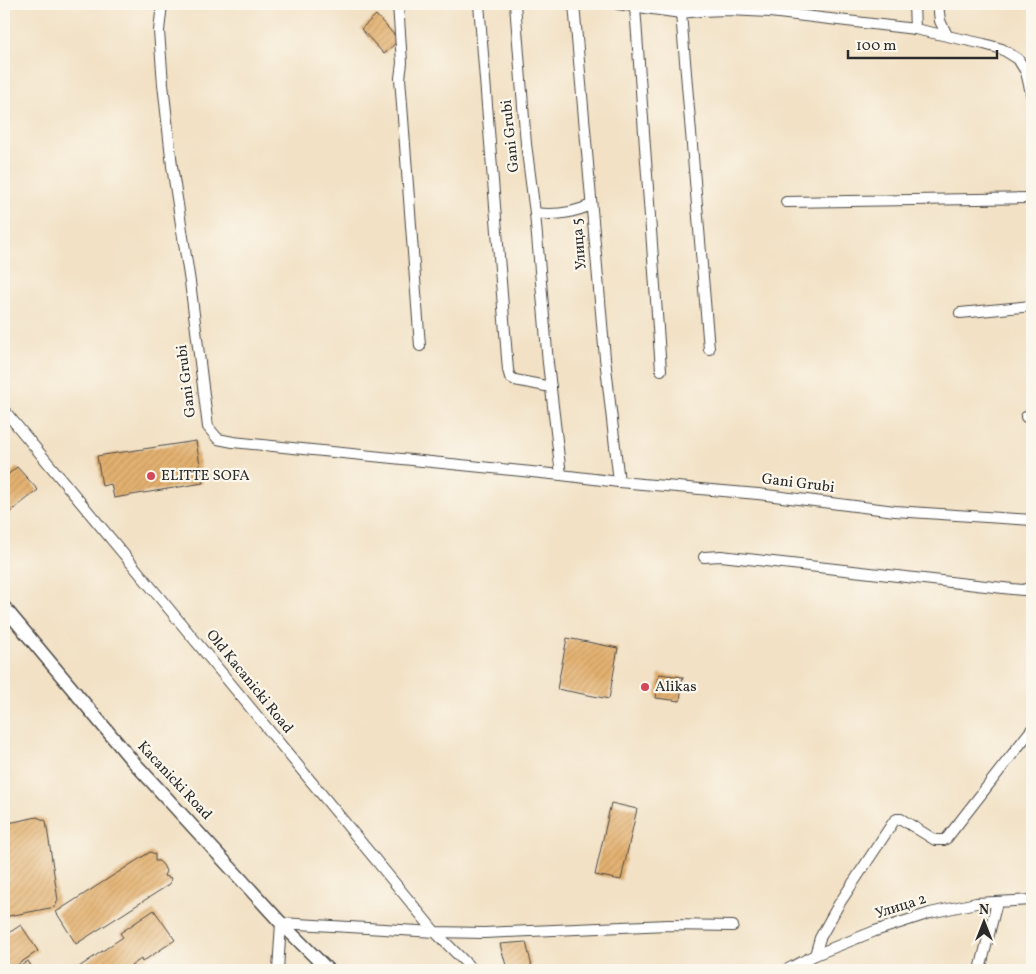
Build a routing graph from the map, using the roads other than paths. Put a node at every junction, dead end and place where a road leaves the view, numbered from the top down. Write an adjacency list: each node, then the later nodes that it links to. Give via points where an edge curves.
1 (162, 4): 25 (street, Gani Grubi, via 159,31 172,166 208,427 218,439)
2 (398, 4): 20 (street, via 400,78)
3 (480, 4): 23 (street, via 508,370 515,380)
4 (515, 4): 17 (street, Gani Grubi)
5 (574, 4): 16 (street, Улица 5)
6 (617, 4): 9 (street)
7 (914, 4): 11 (street)
8 (938, 4): 12 (street, via 940,21)
9 (635, 7): 10 (street); 22 (street)
10 (681, 13): 11 (street, via 770,12); 21 (street)
11 (914, 30): 12 (street)
12 (947, 35): 13 (street, via 1002,48 1018,60 1026,72)
13 (1032, 108)
14 (1032, 198): 15 (street)
15 (786, 202)
16 (591, 205): 17 (street, via 564,213); 26 (street, Улица 5)
17 (535, 213): 23 (street, Gani Grubi)
18 (1032, 306): 19 (street)
19 (960, 313)
20 (420, 346)
21 (709, 348)
22 (662, 370)
23 (551, 387): 25 (street, Gani Grubi)
24 (4, 410): 36 (street, Old Kacanicki Road)
25 (561, 475): 26 (street, Gani Grubi)
26 (619, 482): 27 (street, Gani Grubi, via 758,494 895,511)
27 (1032, 520)
28 (704, 557): 29 (street, via 721,556 1012,589)
29 (1032, 587)
30 (4, 607): 34 (street, Kacanicki Road, via 130,758)
31 (1032, 729): 37 (street, via 944,840 935,840 901,819 894,821 834,913)
32 (1032, 900): 33 (street, Улица 2)
33 (997, 902): 37 (street, Улица 2, via 930,913); 42 (street)
34 (281, 923): 36 (street); 38 (street); 39 (street, Kacanicki Road)
35 (733, 926): 36 (street)
36 (435, 932): 40 (street, Old Kacanicki Road)
37 (815, 955): 41 (street, Улица 2)
38 (278, 970)
39 (328, 970)
40 (473, 970)
41 (786, 970)
42 (980, 970)

